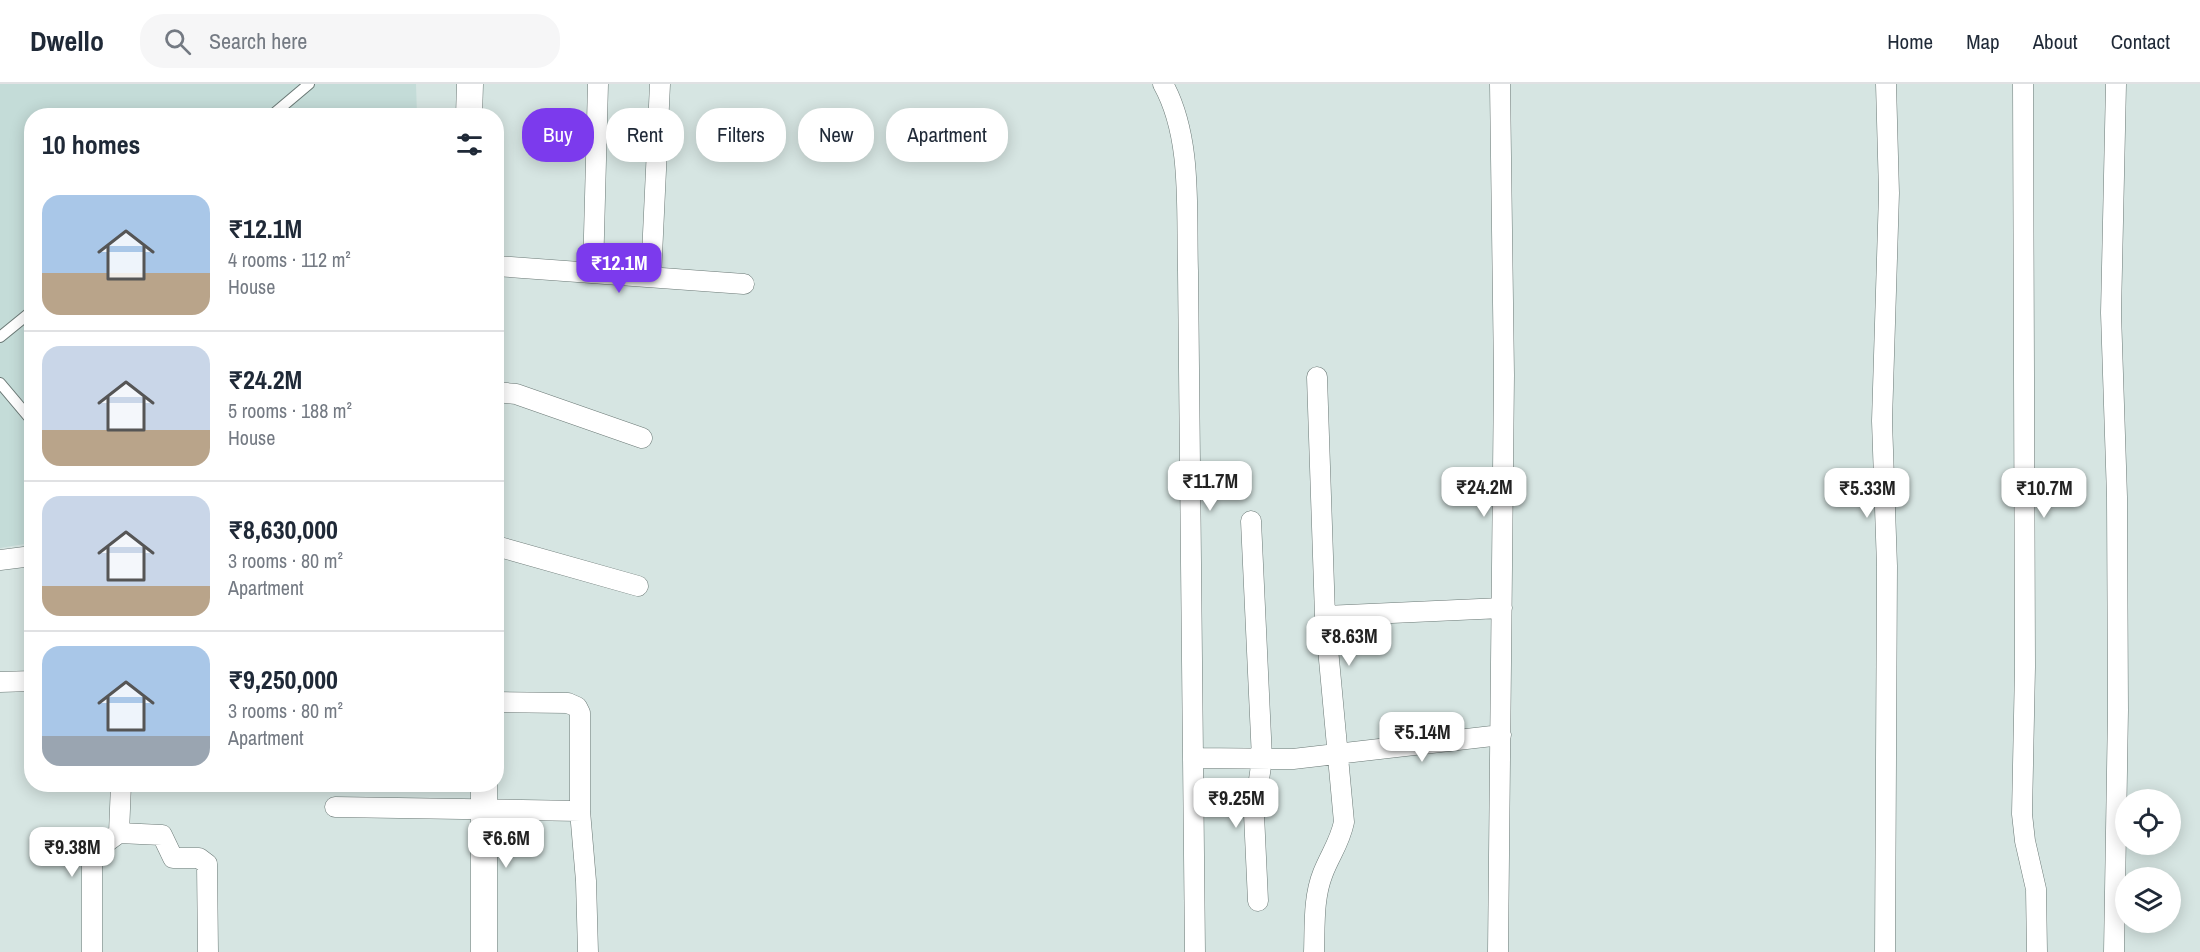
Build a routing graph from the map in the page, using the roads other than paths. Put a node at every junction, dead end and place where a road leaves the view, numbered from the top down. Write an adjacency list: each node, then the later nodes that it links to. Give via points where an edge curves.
1 (309, 84): 10 (lane)
2 (470, 84): 11 (street)
3 (597, 84): 13 (street)
4 (660, 84): 14 (street)
5 (1163, 84): 35 (street, via 1177,122 1184,162 1191,377)
6 (1500, 84): 28 (street)
7 (1886, 84): 51 (street, via 1889,193 1882,421 1887,566)
8 (2023, 84): 52 (street, via 2022,814 2034,868)
9 (2116, 84): 53 (street, via 2111,313 2118,710)
10 (280, 108)
11 (468, 108)
12 (504, 267): 13 (street)
13 (593, 273): 14 (street)
14 (651, 277): 15 (street)
15 (744, 284)
16 (24, 318): 17 (lane)
17 (0, 337)
18 (1317, 377): 29 (street)
19 (0, 383): 21 (lane)
20 (504, 393): 22 (street)
21 (24, 412)
22 (642, 438)
23 (1251, 521): 36 (street)
24 (504, 548): 27 (street)
25 (24, 557): 26 (street)
26 (0, 560)
27 (638, 586)
28 (1502, 608): 29 (street); 33 (street)
29 (1325, 616): 34 (street)
30 (24, 681): 31 (street)
31 (0, 682)
32 (504, 702): 41 (street, via 568,703 577,707 582,720)
33 (1501, 735): 34 (street); 50 (street)
34 (1340, 754): 36 (street); 49 (street, via 1344,822 1340,842 1318,888)
35 (1194, 758): 36 (street); 48 (street)
36 (1262, 759): 43 (street, via 1254,814)
37 (121, 792): 42 (street)
38 (484, 792): 40 (street)
39 (335, 807): 40 (street)
40 (484, 810): 41 (street); 46 (street)
41 (580, 810): 47 (street)
42 (119, 833): 44 (street, via 104,844 92,861); 45 (street, via 162,835 173,858 204,859)
43 (1258, 901)
44 (92, 952)
45 (208, 952)
46 (484, 952)
47 (588, 952)
48 (1196, 952)
49 (1314, 952)
50 (1498, 952)
51 (1885, 952)
52 (2037, 952)
53 (2114, 952)

